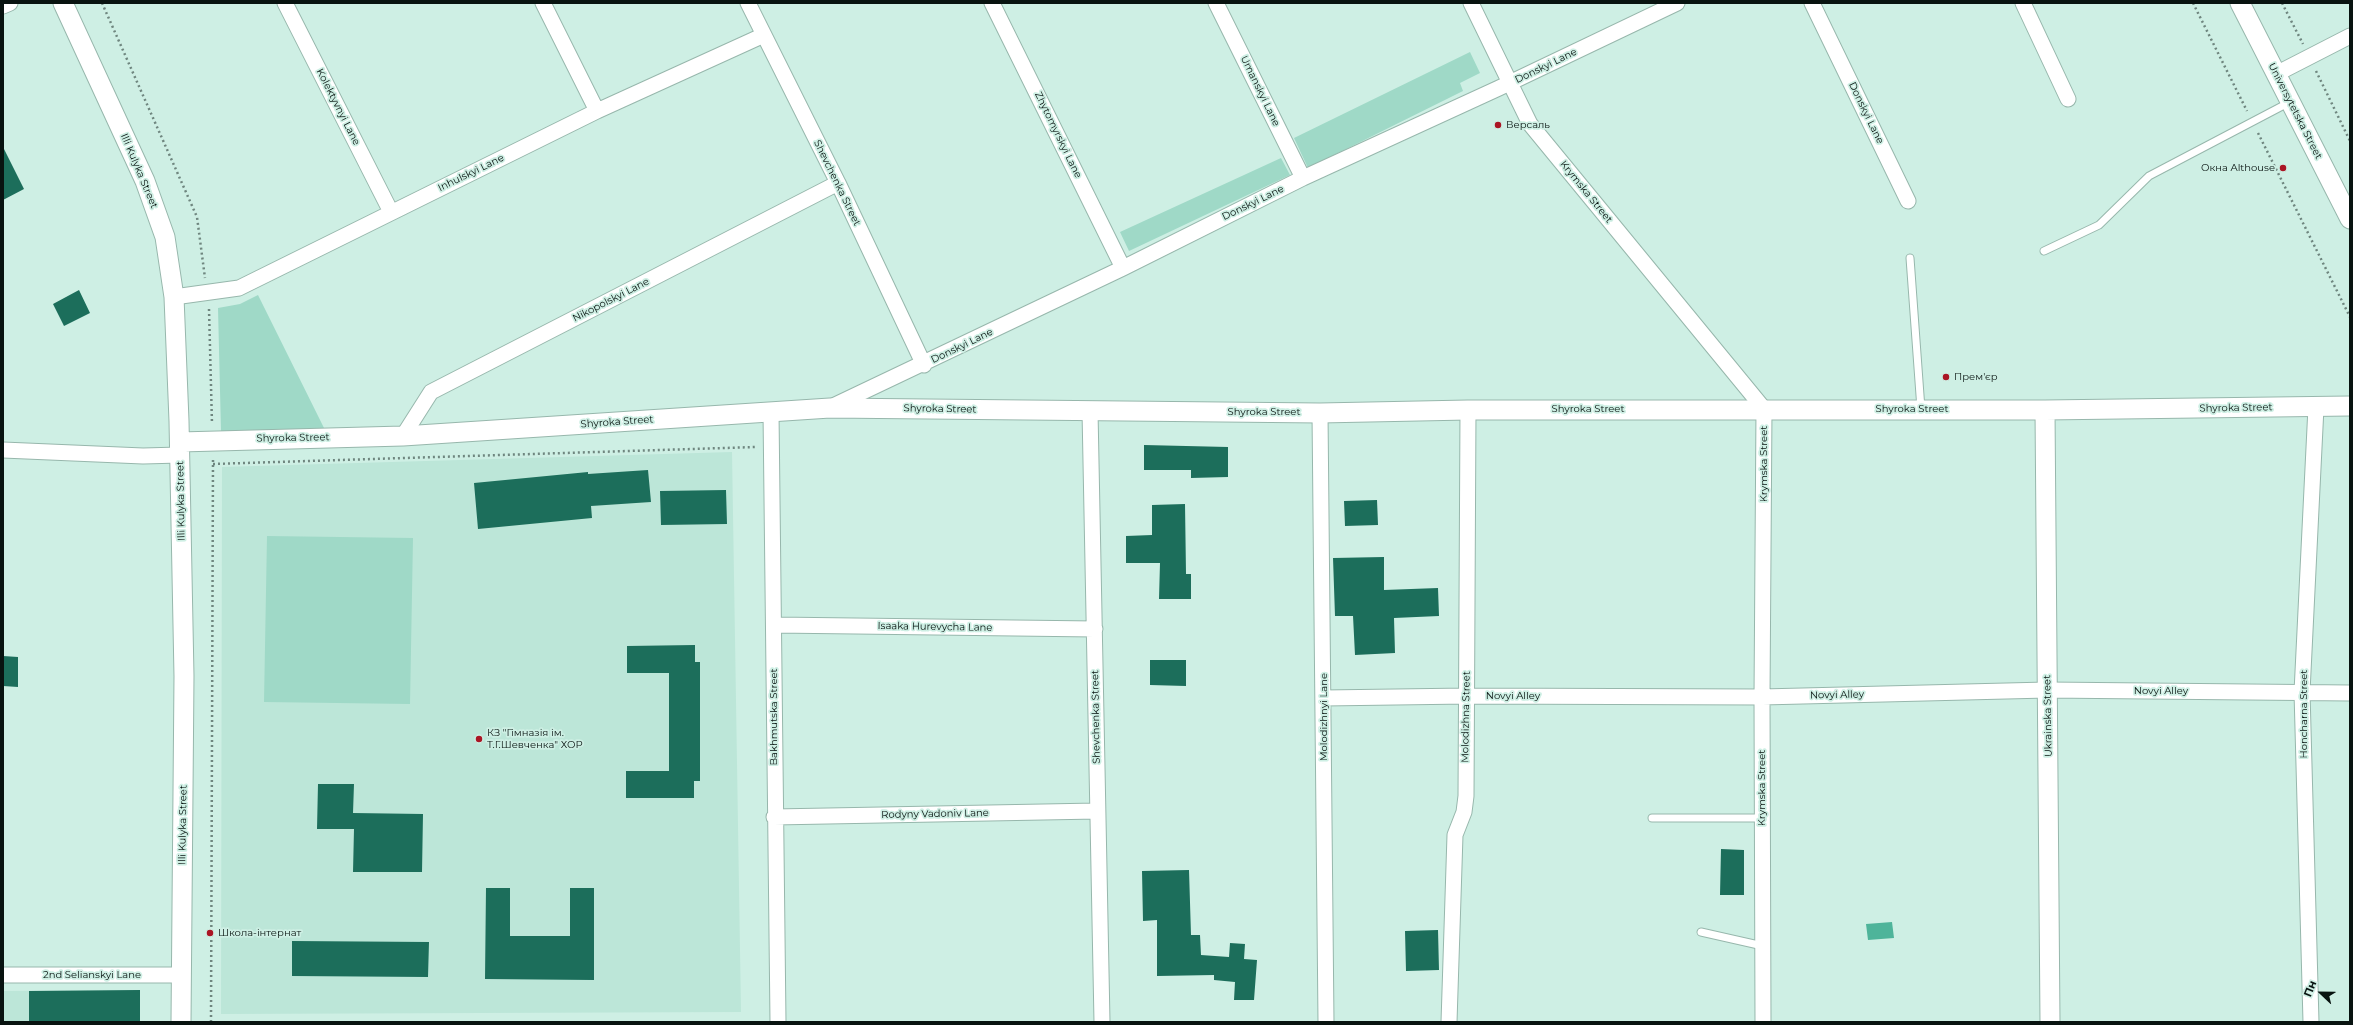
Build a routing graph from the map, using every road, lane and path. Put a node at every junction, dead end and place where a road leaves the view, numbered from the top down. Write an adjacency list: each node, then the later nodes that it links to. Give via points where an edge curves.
1 (10, 3): 16 (street)
2 (63, 3): 36 (street, Illi Kulyka Street, via 145,181 165,237)
3 (102, 3): 35 (path, via 197,217)
4 (286, 3): 30 (street, Kolektyvnyi Lane)
5 (543, 3): 24 (street)
6 (748, 3): 17 (street, Shevchenka Street)
7 (992, 3): 34 (street, Zhytomyrskyi Lane)
8 (1216, 3): 27 (street, Umanskyi Lane)
9 (1471, 3): 21 (street, Krymska Street)
10 (1677, 3): 21 (street, Donskyi Lane)
11 (1812, 3): 29 (street, Donskyi Lane)
12 (2023, 3): 22 (street)
13 (2193, 3): 25 (path)
14 (2240, 3): 20 (street, Universytetska Street)
15 (2282, 3): 19 (path)
16 (3, 6)
17 (764, 35): 24 (street, Inhulskyi Lane); 28 (street, Shevchenka Street)
18 (2350, 36): 19 (street)
19 (2309, 56): 20 (street); 26 (path)
20 (2276, 74): 23 (street, Universytetska Street)
21 (1511, 83): 27 (street, Donskyi Lane); 42 (street, Krymska Street, via 1530,124)
22 (2068, 99)
23 (2290, 102): 25 (lane); 31 (street, Universytetska Street)
24 (597, 111): 30 (street, Inhulskyi Lane)
25 (2252, 122): 32 (lane, via 2149,176 2099,225); 37 (path)
26 (2350, 141)
27 (1303, 178): 34 (street, Donskyi Lane)
28 (838, 183): 38 (street, Shevchenka Street); 49 (street, Nikopolskyi Lane, via 431,392)
29 (1908, 201)
30 (391, 212): 35 (street, Inhulskyi Lane, via 239,288)
31 (2350, 219)
32 (2044, 251)
33 (1910, 258): 43 (lane)
34 (1124, 268): 38 (street, Donskyi Lane)
35 (207, 294): 36 (street, Inhulskyi Lane); 50 (path)
36 (174, 297): 52 (street, Illi Kulyka Street)
37 (2350, 317)
38 (924, 365): 41 (street, Donskyi Lane)
39 (2350, 406): 40 (street, Shyroka Street)
40 (2316, 407): 45 (street, Shyroka Street); 58 (street, Honcharna Street)
41 (830, 408): 46 (street, Shyroka Street); 47 (street, Shyroka Street)
42 (1764, 409): 43 (street, Shyroka Street); 44 (street, Shyroka Street); 61 (street, Krymska Street)
43 (1921, 409): 45 (street, Shyroka Street)
44 (1468, 410): 48 (street, Shyroka Street); 60 (street, Molodizhna Street)
45 (2045, 410): 57 (street, Ukrainska Street)
46 (1090, 411): 48 (street, Shyroka Street); 56 (street, Shevchenka Street)
47 (771, 412): 49 (street, Shyroka Street); 51 (street, Bakhmutska Street)
48 (1320, 413): 62 (street, Molodizhnyi Lane)
49 (403, 436): 50 (street, Shyroka Street)
50 (212, 440): 52 (street, Shyroka Street); 54 (path)
51 (772, 446): 54 (path); 55 (street, Bakhmutska Street)
52 (180, 449): 53 (street, Shyroka Street, via 143,456); 70 (street, Illi Kulyka Street, via 184,676)
53 (3, 450)
54 (213, 464): 72 (path)
55 (775, 625): 56 (street, Isaaka Hurevycha Lane); 64 (street, Bakhmutska Street)
56 (1095, 629): 63 (street, Shevchenka Street)
57 (2047, 690): 58 (street, Novyi Alley); 61 (street, Novyi Alley); 78 (street, Ukrainska Street)
58 (2302, 692): 59 (street, Novyi Alley); 79 (street, Honcharna Street)
59 (2350, 693)
60 (1467, 696): 61 (street, Novyi Alley); 62 (street, Novyi Alley); 76 (street, Molodizhna Street, via 1466,800 1455,835)
61 (1762, 697): 66 (street, Krymska Street)
62 (1324, 698): 75 (street, Molodizhnyi Lane)
63 (1097, 811): 64 (street, Rodyny Vadoniv Lane); 74 (street, Shevchenka Street)
64 (774, 817): 73 (street, Bakhmutska Street)
65 (1652, 818): 66 (lane)
66 (1762, 818): 68 (street, Krymska Street)
67 (1701, 932): 68 (lane)
68 (1763, 946): 77 (street, Krymska Street)
69 (3, 975): 70 (street, 2nd Selianskyi Lane)
70 (181, 975): 71 (street, Illi Kulyka Street)
71 (181, 1022)
72 (211, 1022)
73 (778, 1022)
74 (1102, 1022)
75 (1326, 1022)
76 (1449, 1022)
77 (1763, 1022)
78 (2050, 1022)
79 (2311, 1022)

